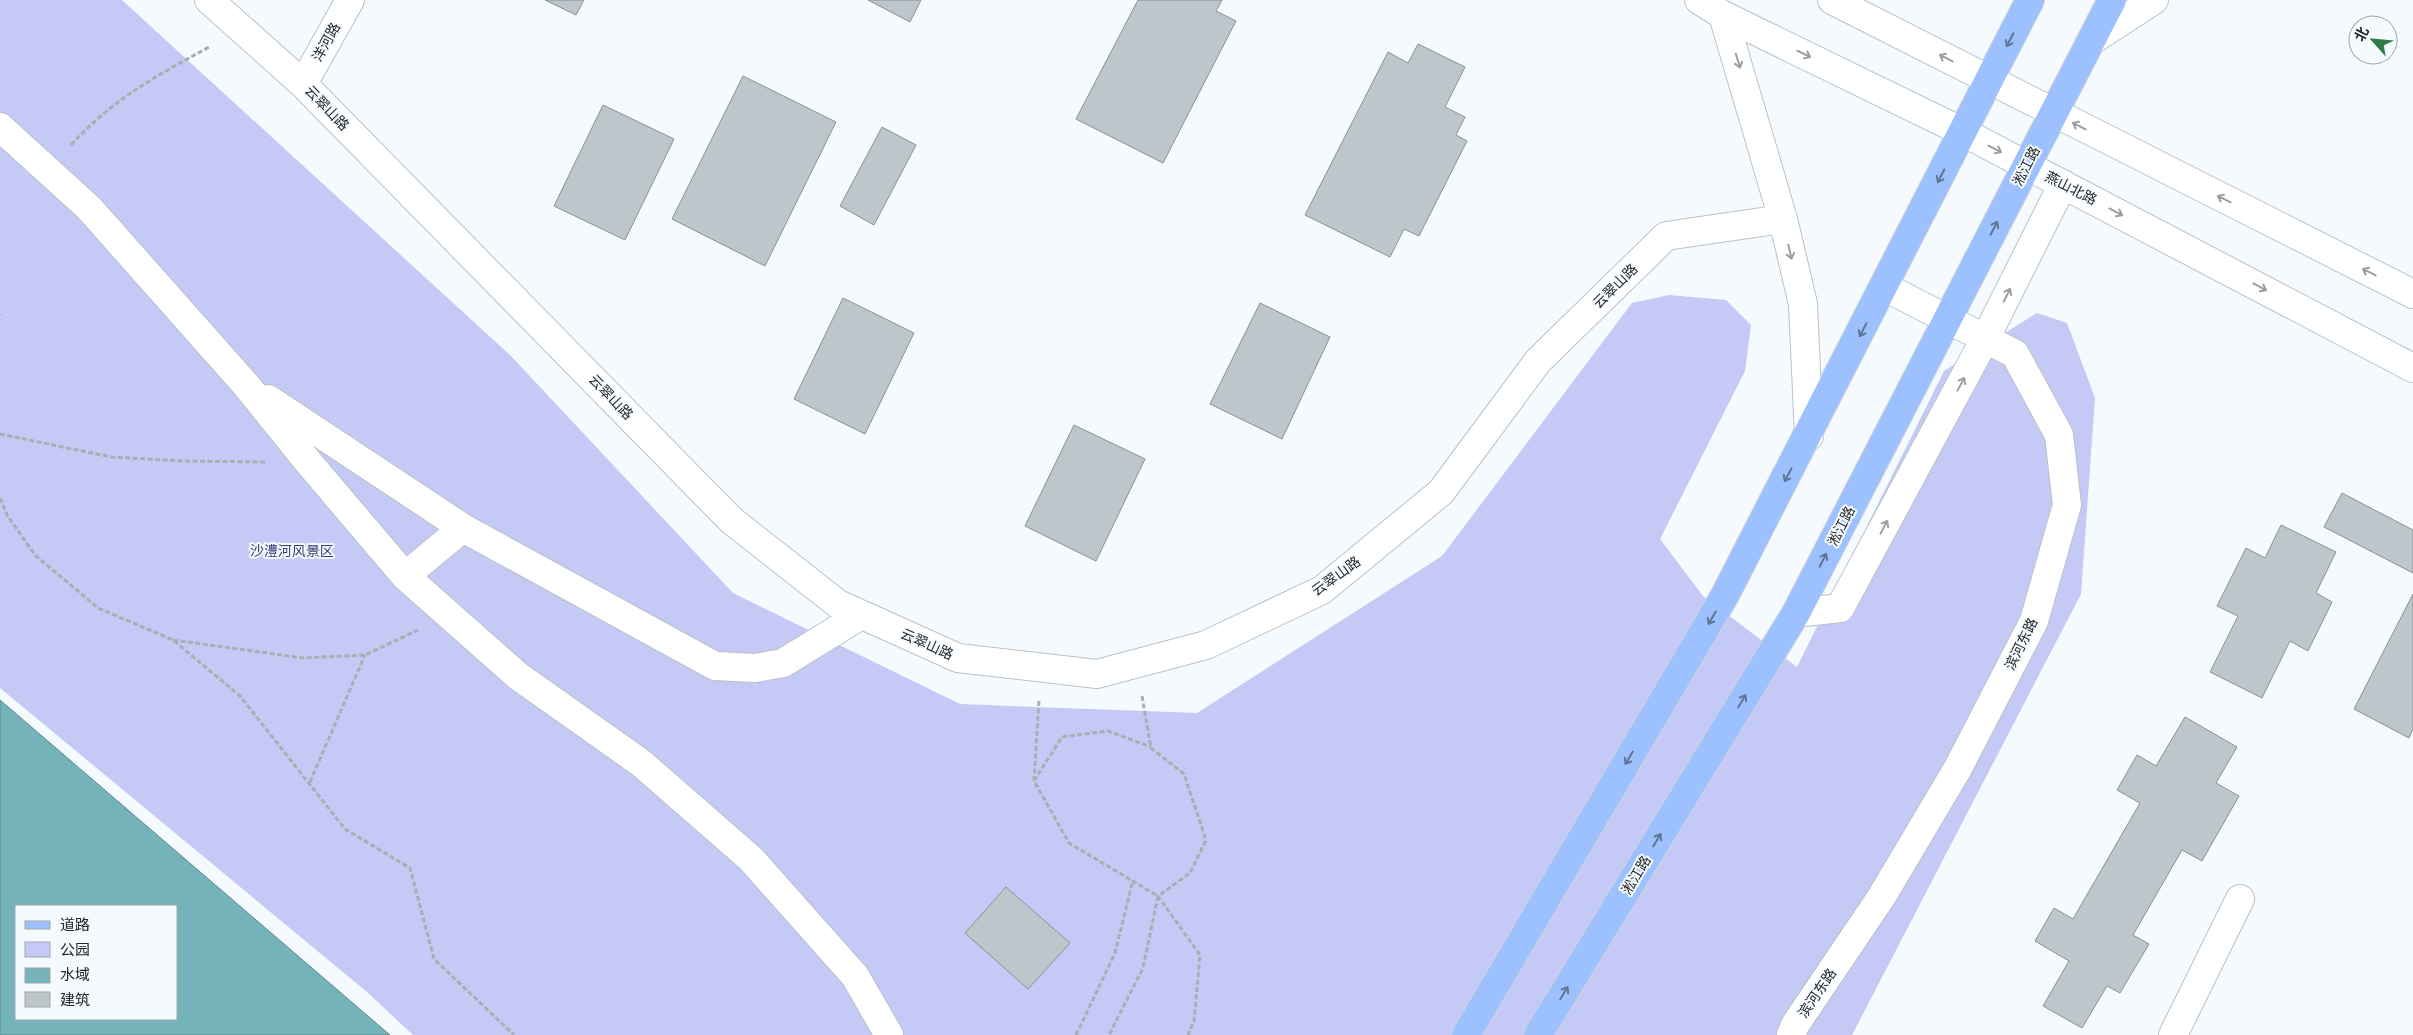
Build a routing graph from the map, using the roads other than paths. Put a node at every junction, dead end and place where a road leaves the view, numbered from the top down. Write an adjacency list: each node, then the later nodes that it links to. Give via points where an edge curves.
1 (209, 0): 11 (street, 云翠山路)
2 (350, 0): 11 (street, 洋河路)
3 (1699, 0): 8 (street, 燕山北路)
4 (1832, 0): 10 (street, one-way to 4)
5 (2030, 0): 10 (main road, one-way to 10)
6 (2112, 0): 9 (main road, 淞江路)
7 (2154, 0): 9 (street)
8 (1723, 15): 14 (street, 燕山北路, one-way to 14); 17 (street, one-way to 17)
9 (2091, 41): 12 (main road, 淞江路)
10 (1990, 81): 12 (street); 14 (main road)
11 (303, 84): 28 (street, 云翠山路, via 731,520 838,604)
12 (2053, 112): 15 (main road, 淞江路); 19 (street, one-way to 12)
13 (0, 127): 23 (street, via 89,208)
14 (1963, 132): 15 (street, 燕山北路, one-way to 15); 18 (main road, one-way to 18)
15 (2026, 165): 16 (street, 燕山北路); 20 (main road, 淞江路, one-way to 15)
16 (2063, 184): 21 (street, one-way to 16); 22 (street, 燕山北路, one-way to 22)
17 (1783, 219): 24 (street, one-way to 24, via 1803,304); 28 (street, 云翠山路, via 1666,236 1538,361 1441,492 1322,590 1206,645 1097,674 958,658)
18 (1885, 287): 20 (street, 滨河东路); 24 (main road, one-way to 24)
19 (2413, 294)
20 (1948, 318): 21 (street, 滨河东路); 27 (main road, 淞江路, one-way to 20)
21 (1985, 339): 27 (street, one-way to 21, via 1840,608); 33 (street, 滨河东路, via 2015,354 2059,436 2066,504 2064,514 2034,621 1958,768 1882,896)
22 (2413, 368)
23 (246, 385): 25 (street); 26 (street)
24 (1808, 436): 31 (main road, one-way to 31, via 1725,595)
25 (462, 528): 26 (street); 28 (street, via 715,666 754,668 783,663)
26 (405, 576): 30 (street, via 518,676 642,763 751,859 855,976)
27 (1796, 612): 32 (main road, 淞江路, one-way to 27)
28 (861, 615)
29 (2240, 899): 34 (street)
30 (889, 1035)
31 (1466, 1035)
32 (1538, 1035)
33 (1791, 1035)
34 (2173, 1035)

